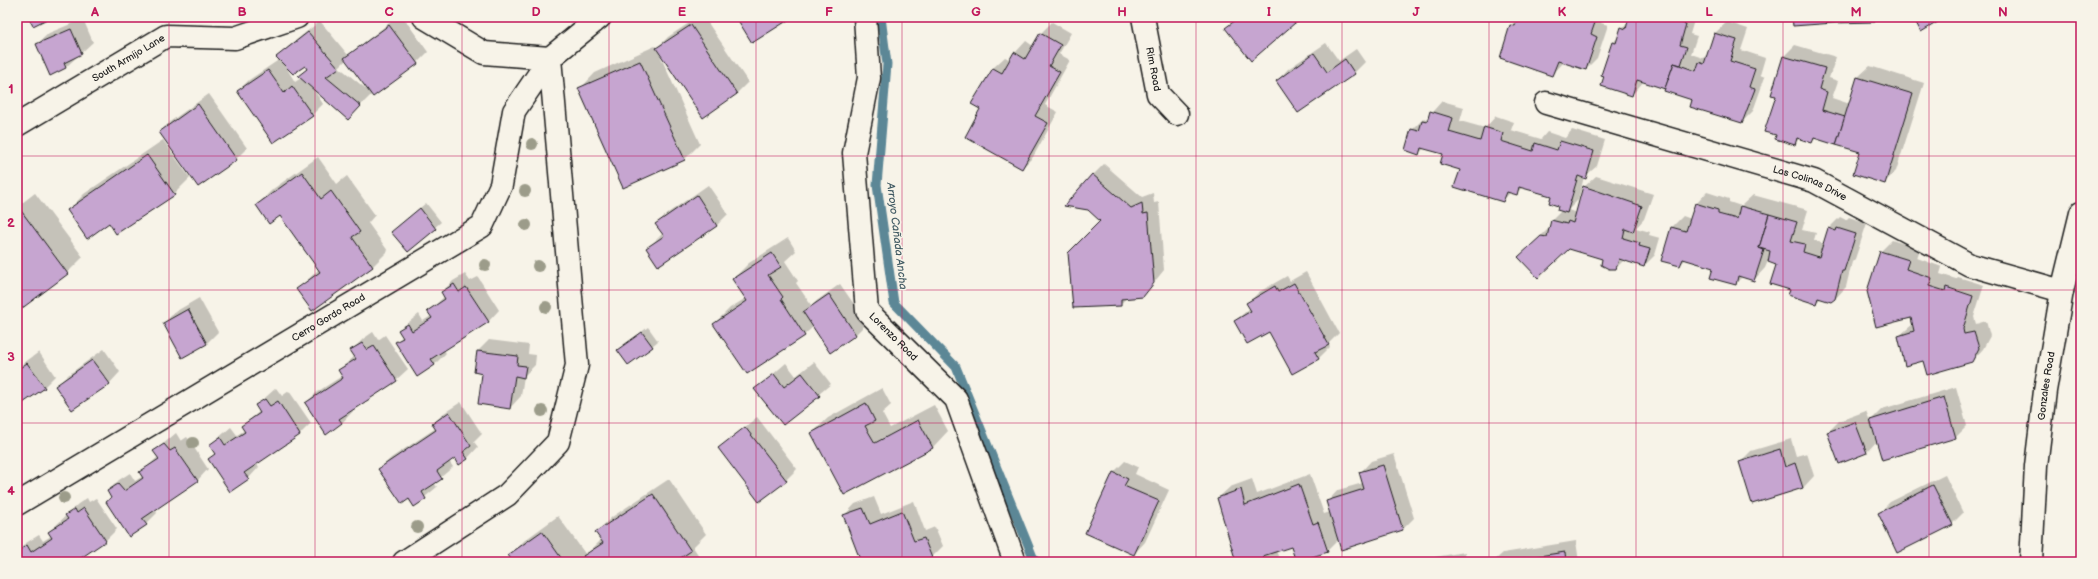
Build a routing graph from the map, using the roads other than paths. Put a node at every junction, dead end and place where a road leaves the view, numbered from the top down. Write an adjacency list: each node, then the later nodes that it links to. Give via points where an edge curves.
1 (297, 17): 9 (street, South Armijo Lane, via 235,38 166,36)
2 (424, 17): 6 (street, via 484,53)
3 (600, 17): 6 (street, Cerro Gordo Road)
4 (865, 17): 14 (street, Lorenzo Road, via 869,78 854,153 867,311 956,399)
5 (1142, 17): 8 (street, Rim Road, via 1158,94)
6 (550, 58): 12 (street, Cerro Gordo Road, via 514,111 501,185 482,226); 13 (street, via 577,365 558,442 507,495)
7 (1546, 103): 11 (street, Las Colinas Drive, via 1814,181 1970,265)
8 (1177, 114)
9 (17, 125)
10 (2081, 213): 11 (street, Gonzales Road)
11 (2062, 291): 15 (street, Gonzales Road, via 2045,391 2036,466)
12 (17, 504)
13 (404, 562)
14 (1015, 562)
15 (2030, 562)

